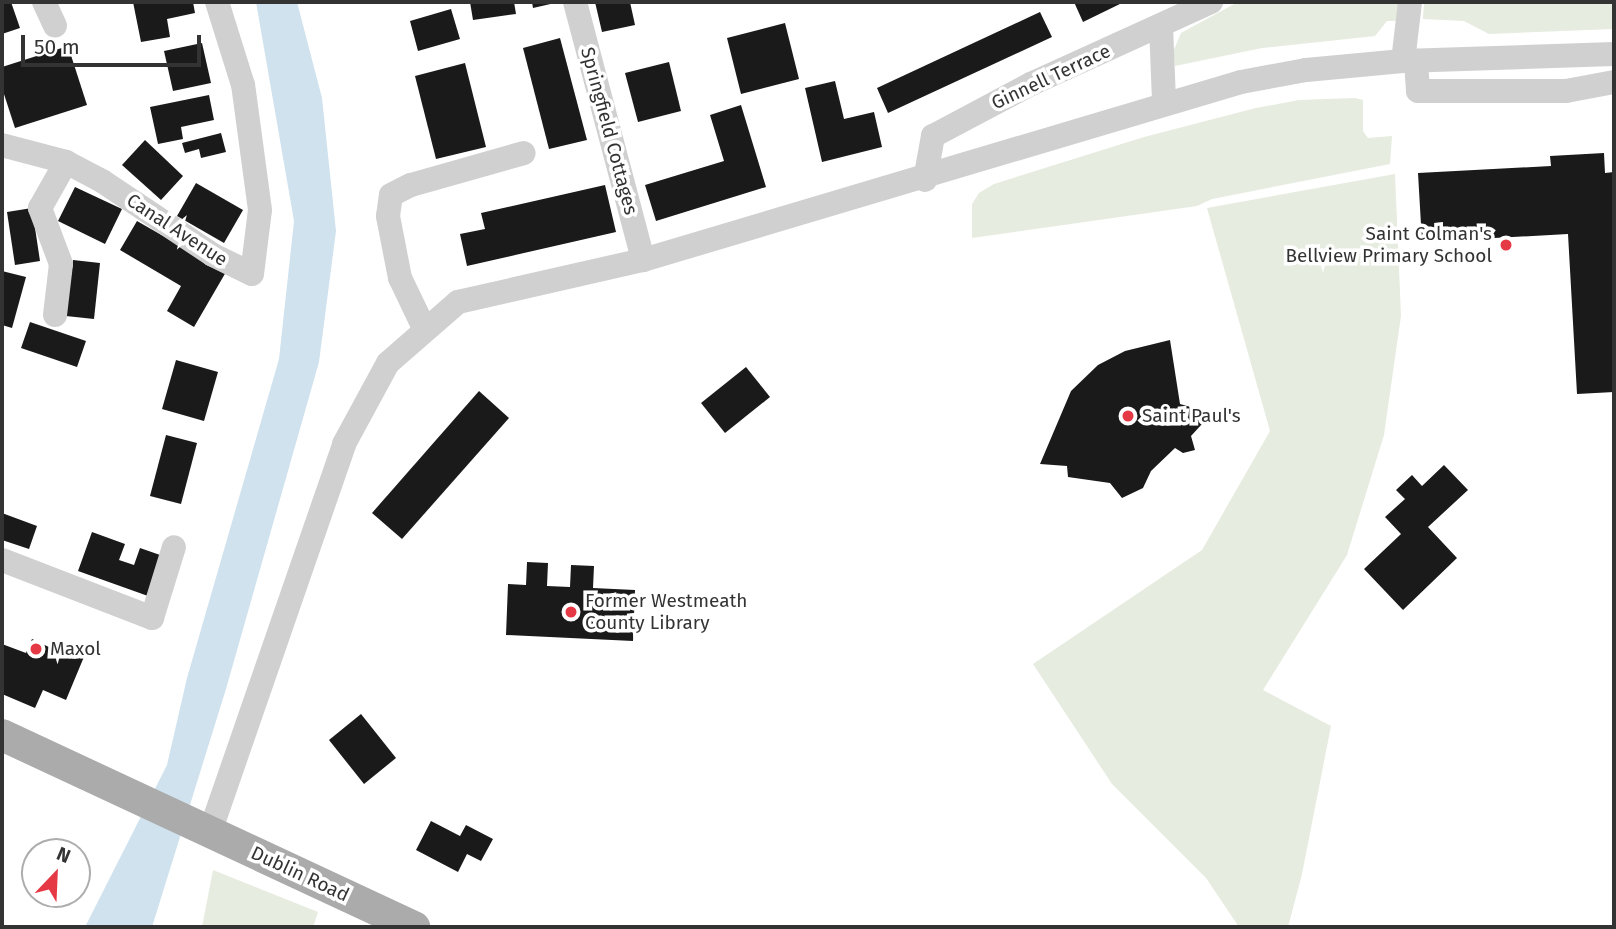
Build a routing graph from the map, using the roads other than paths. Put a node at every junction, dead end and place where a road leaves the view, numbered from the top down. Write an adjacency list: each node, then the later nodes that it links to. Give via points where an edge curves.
1 (44, 2): 6 (street)
2 (217, 2): 14 (street, Canal Avenue, via 243,85 260,210 252,274 213,256)
3 (575, 2): 16 (street, Springfield Cottages)
4 (1211, 2): 7 (street, Ginnell Terrace)
5 (1410, 2): 9 (street)
6 (55, 26)
7 (1161, 26): 11 (street); 15 (street, Ginnell Terrace, via 1031,84 933,135)
8 (1614, 54): 9 (street)
9 (1410, 61): 10 (street, via 1418,92 1566,91); 11 (street, via 1307,70)
10 (1614, 82)
11 (1164, 102): 15 (street)
12 (2, 145): 14 (street, Canal Avenue)
13 (524, 153): 18 (street, via 411,185 391,195 388,216 400,278)
14 (66, 162): 17 (street, via 40,208 61,264)
15 (925, 180): 16 (street)
16 (643, 260): 18 (street, via 457,302)
17 (55, 315)
18 (424, 328): 22 (street, via 387,363 344,444)
19 (174, 547): 20 (street, via 152,618)
20 (2, 560)
21 (2, 735): 22 (main road, Dublin Road)
22 (198, 827): 23 (main road, Dublin Road)
23 (414, 927)

